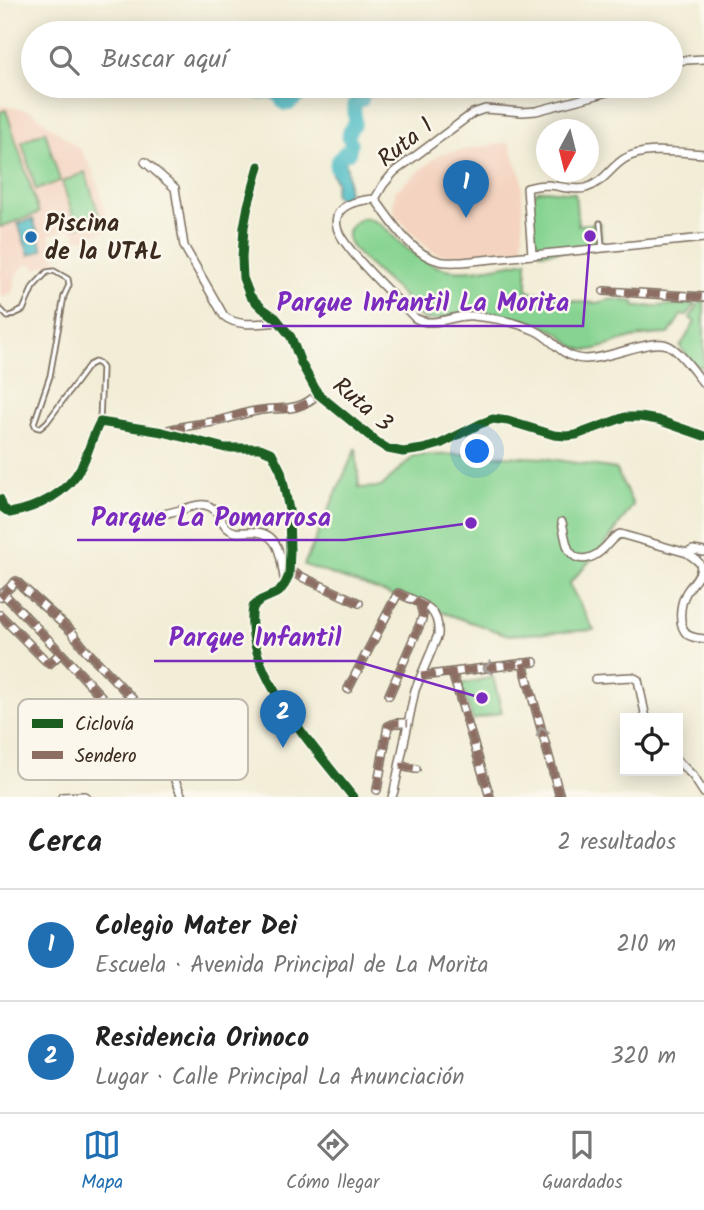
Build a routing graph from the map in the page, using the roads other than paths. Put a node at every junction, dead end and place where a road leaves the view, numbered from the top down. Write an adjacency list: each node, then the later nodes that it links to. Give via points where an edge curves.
1 (704, 59): 2 (street)
2 (683, 60)
3 (586, 98): 7 (street, Ruta 1, via 536,111 485,108 473,113 394,172)
4 (704, 154): 11 (street, via 639,153 587,188 527,188)
5 (145, 162): 15 (street, via 175,188 184,246 224,316 240,323)
6 (259, 166): 15 (street, Ruta 3, via 244,227 243,278 250,296)
7 (374, 199): 11 (street, via 406,240 422,254 441,261); 16 (street, via 340,210 337,230 415,318 442,322 470,315 513,323 538,331 566,353 585,359 658,344 669,346)
8 (600, 223): 10 (lane)
9 (704, 238): 10 (street)
10 (602, 247): 11 (street)
11 (532, 254)
12 (604, 291): 13 (street)
13 (704, 296)
14 (0, 309): 18 (lane, via 8,317 23,310 33,287 47,272 68,279 50,376 34,423 40,428 47,422 95,362 102,368)
15 (280, 322): 17 (street, Ruta 3)
16 (704, 384)
17 (318, 394): 19 (street, via 293,409 252,411); 20 (street, Ruta 3, via 377,442 403,452 440,444 493,419 566,436 625,417 640,417)
18 (100, 422): 19 (street); 21 (street, via 80,470 54,497 10,513)
19 (163, 432): 26 (street, via 225,448 260,448 272,453 289,510)
20 (704, 436)
21 (0, 499)
22 (110, 516): 27 (street, via 136,520 205,505 233,531 273,538)
23 (562, 522): 25 (street, via 570,551 580,558 595,556 620,534)
24 (704, 552): 25 (street)
25 (687, 553): 32 (street, via 701,568 685,595 681,622 691,637)
26 (289, 571): 27 (street); 29 (street)
27 (285, 584): 54 (street, via 253,607 252,628 260,663 277,698)
28 (2, 595): 33 (street); 42 (street, via 16,581 71,631)
29 (359, 603)
30 (420, 603): 37 (street, via 436,616 439,626); 39 (street, via 398,593); 40 (street, via 421,622)
31 (0, 615): 33 (street, via 49,664)
32 (704, 639)
33 (61, 653): 41 (street)
34 (534, 662): 35 (street)
35 (523, 663): 36 (street, one-way to 36); 57 (street, one-way to 35)
36 (452, 672): 37 (street); 56 (street)
37 (421, 676): 44 (street)
38 (595, 679): 43 (street, via 638,680)
39 (348, 689)
40 (389, 695)
41 (104, 699)
42 (133, 699)
43 (645, 713)
44 (408, 723): 45 (street); 49 (street, via 388,726)
45 (400, 765): 47 (street); 55 (street)
46 (683, 766): 50 (street)
47 (416, 769)
48 (175, 780): 53 (street)
49 (377, 790)
50 (704, 793)
51 (62, 797): 52 (street)
52 (86, 797)
53 (182, 797)
54 (353, 797)
55 (392, 797)
56 (490, 797)
57 (560, 797)

